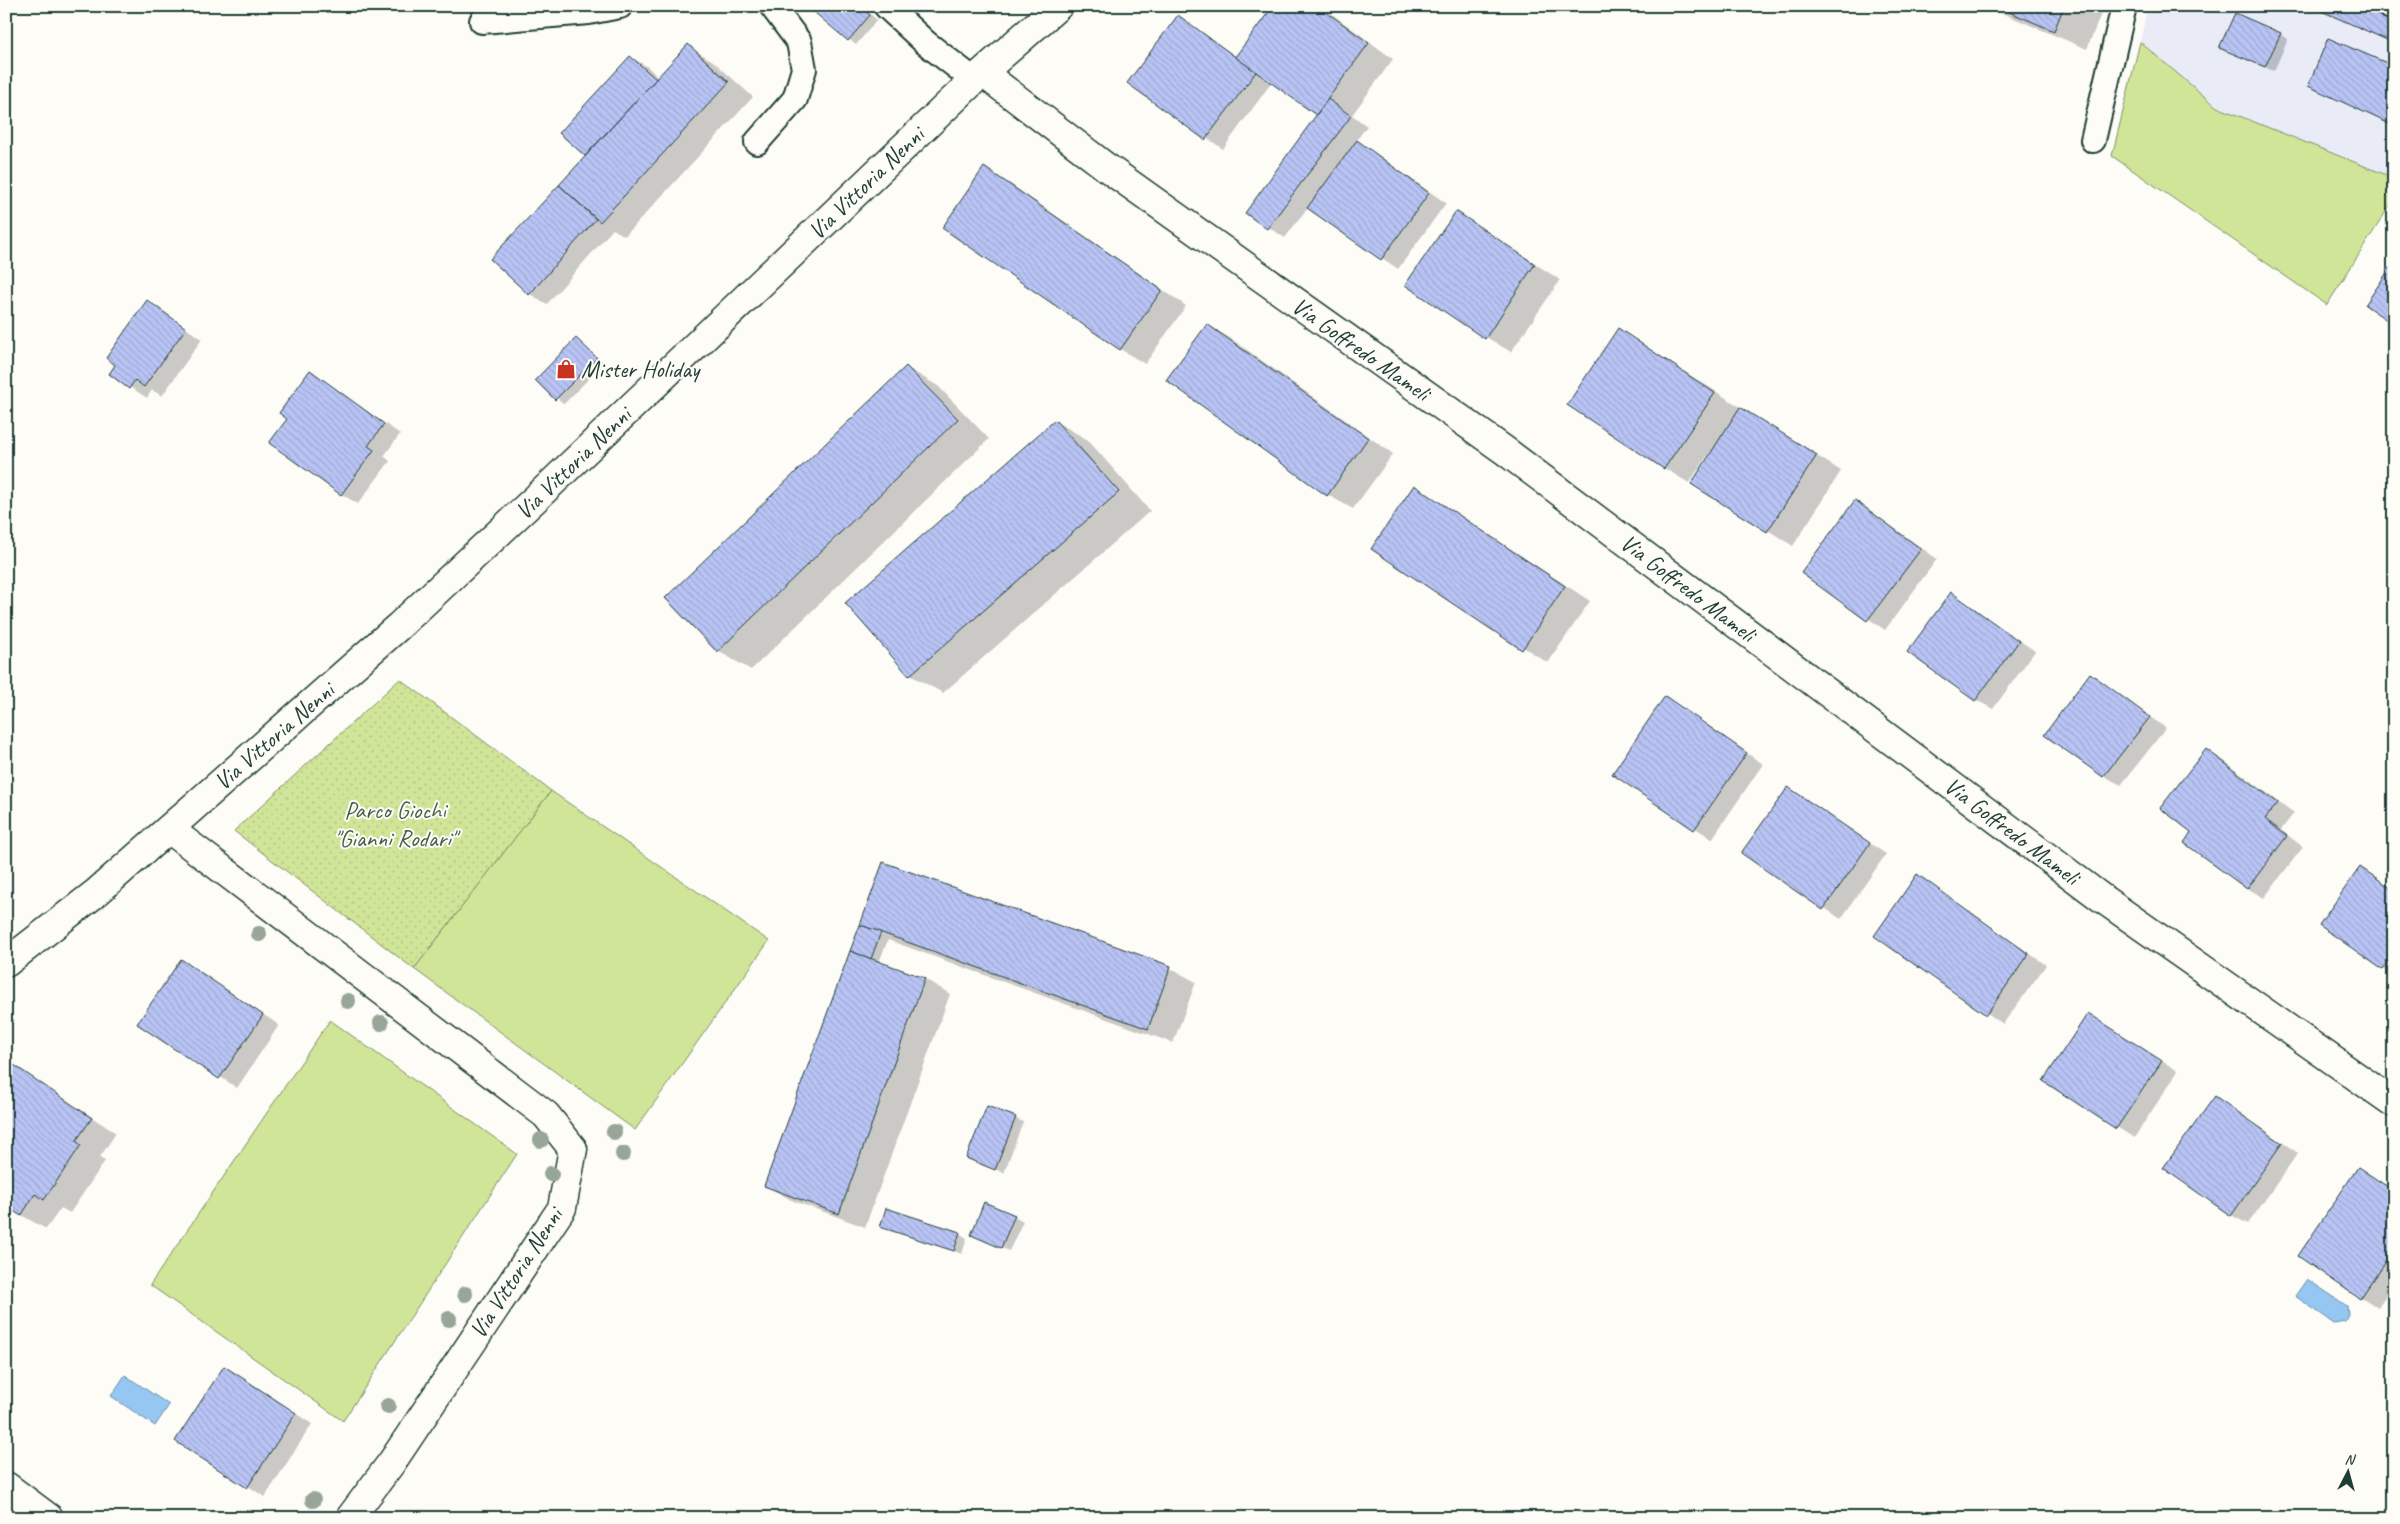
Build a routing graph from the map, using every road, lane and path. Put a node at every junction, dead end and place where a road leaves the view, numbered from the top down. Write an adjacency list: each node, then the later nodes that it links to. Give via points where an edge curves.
1 (620, 6): 8 (lane, via 588,12)
2 (772, 6): 11 (lane, via 799,42 804,69 795,99)
3 (886, 6): 9 (lane, via 926,43)
4 (1058, 6): 9 (street, Via Vittoria Nenni)
5 (2124, 6): 10 (lane)
6 (2389, 6): 7 (lane)
7 (2394, 8)
8 (482, 21)
9 (978, 76): 12 (street, Via Vittoria Nenni, via 421,606); 14 (street, Via Goffredo Mameli, via 1504,450 2104,899)
10 (2093, 140)
11 (757, 142)
12 (169, 829): 13 (street, Via Vittoria Nenni, via 97,892); 17 (street, Via Vittoria Nenni, via 546,1115 573,1149 562,1208 392,1462)
13 (6, 963)
14 (2394, 1103)
15 (6, 1486): 16 (street)
16 (49, 1518)
17 (350, 1518)

